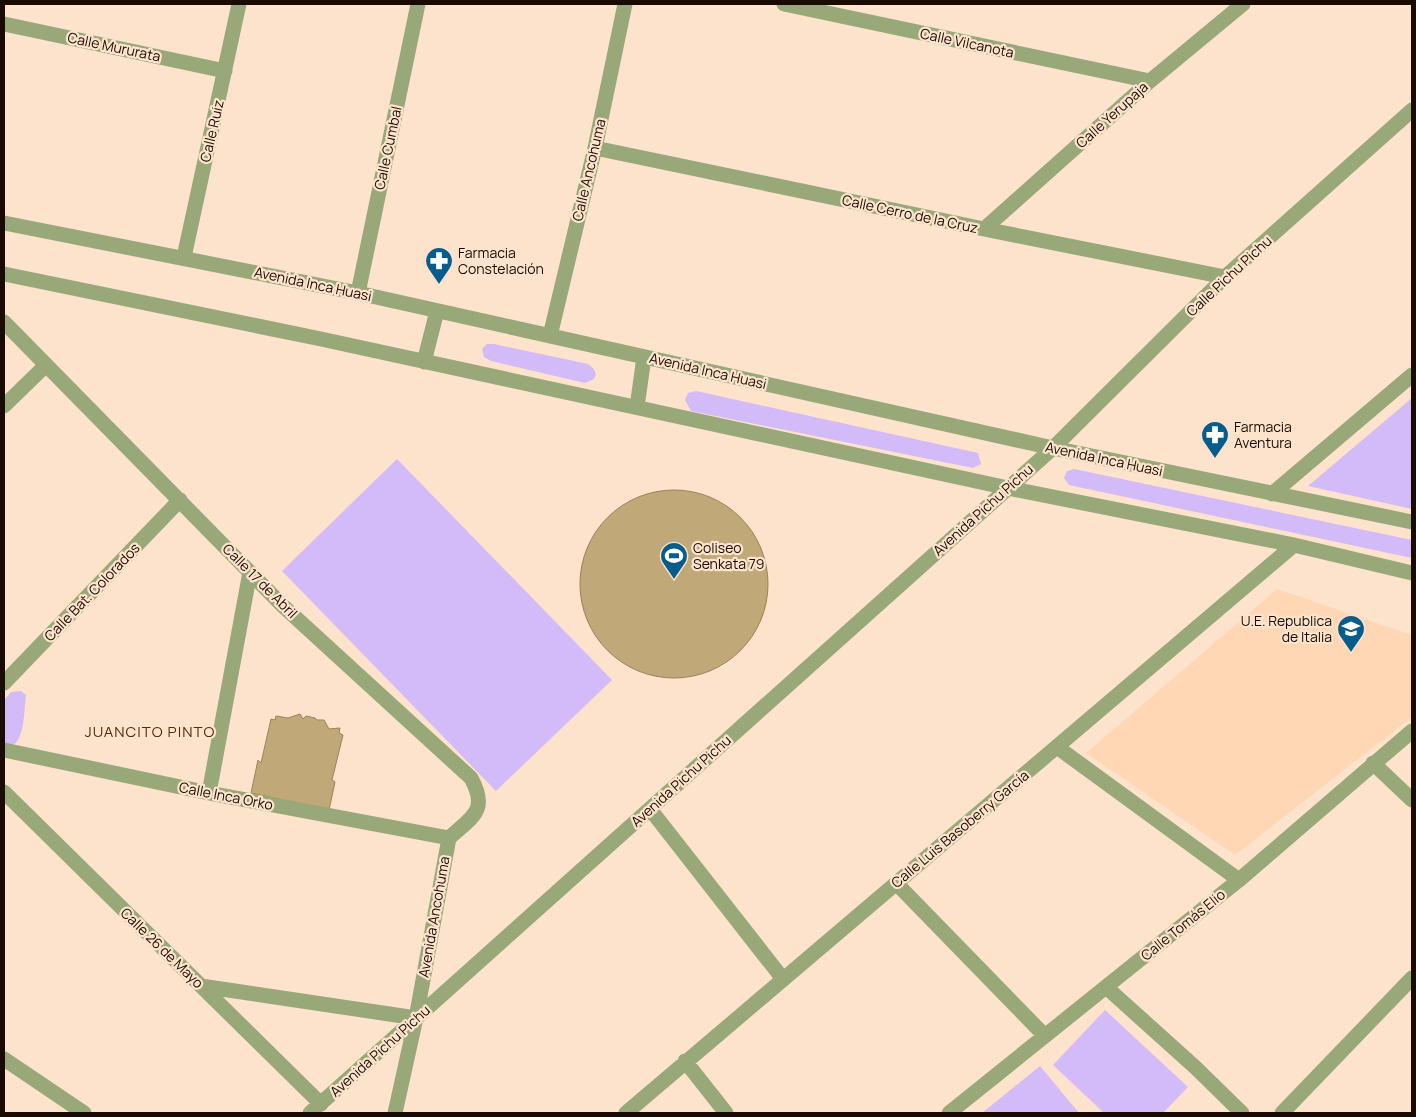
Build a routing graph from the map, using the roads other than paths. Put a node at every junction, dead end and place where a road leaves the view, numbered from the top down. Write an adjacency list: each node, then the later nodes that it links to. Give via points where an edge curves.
1 (238, 4): 8 (street, Calle Ruiz)
2 (418, 4): 17 (street, Calle Cumbal)
3 (625, 4): 11 (street, Calle Ancohuma)
4 (784, 4): 6 (street, Calle Vilcanota)
5 (1243, 4): 9 (street, Calle Yerupaja)
6 (826, 8): 9 (street, Calle Vilcanota)
7 (4, 24): 8 (street, Calle Mururata)
8 (225, 71): 14 (street, Calle Ruiz)
9 (1150, 81): 13 (street, Calle Yerupaja)
10 (1412, 110): 16 (street, Calle Pichu Pichu)
11 (595, 148): 13 (street, Calle Cerro de la Cruz); 20 (street, Calle Ancohuma)
12 (4, 223): 14 (street, Avenida Inca Huasi)
13 (984, 229): 16 (street, Calle Cerro de la Cruz)
14 (184, 257): 17 (street, Avenida Inca Huasi)
15 (4, 274): 22 (street)
16 (1225, 277): 27 (street, Calle Pichu Pichu)
17 (358, 293): 18 (street, Avenida Inca Huasi)
18 (437, 311): 20 (street, Avenida Inca Huasi); 22 (street)
19 (4, 322): 23 (street, Calle 17 de Abril)
20 (550, 336): 21 (street, Avenida Inca Huasi)
21 (644, 357): 26 (street); 27 (street, Avenida Inca Huasi)
22 (424, 362): 26 (street)
23 (45, 366): 25 (street); 30 (street, Calle 17 de Abril)
24 (1412, 375): 29 (street)
25 (4, 406)
26 (637, 408): 28 (street)
27 (1053, 448): 28 (street, Avenida Pichu Pichu); 29 (street, Avenida Inca Huasi)
28 (1008, 488): 32 (street); 43 (street, Avenida Pichu Pichu)
29 (1272, 494): 31 (street, Avenida Inca Huasi)
30 (180, 500): 33 (street, Calle 17 de Abril); 35 (street, Calle Bat. Colorados)
31 (1412, 522)
32 (1294, 545): 34 (street); 37 (street, Calle Luis Basoberry García)
33 (250, 572): 41 (street); 44 (street, Calle 17 de Abril, via 471,778 478,791 479,803 474,816)
34 (1412, 573)
35 (4, 683)
36 (1412, 731): 39 (street, Calle Tomás Elio)
37 (1057, 747): 45 (street); 46 (street, Calle Luis Basoberry García)
38 (4, 750): 41 (street, Calle Inca Orko)
39 (1373, 763): 42 (street); 45 (street, Calle Tomás Elio)
40 (4, 792): 49 (street, Calle 26 de Mayo)
41 (209, 794): 44 (street, Calle Inca Orko)
42 (1412, 800)
43 (650, 809): 48 (street); 51 (street, Avenida Pichu Pichu)
44 (449, 838): 51 (street, Avenida Ancohuma)
45 (1239, 880): 50 (street, Calle Tomás Elio)
46 (896, 883): 48 (street, Calle Luis Basoberry García); 52 (street)
47 (1412, 978): 62 (street)
48 (783, 979): 54 (street, Calle Luis Basoberry García)
49 (201, 986): 51 (street); 55 (street, Calle 26 de Mayo)
50 (1106, 986): 52 (street, Calle Tomás Elio); 56 (street, via 1196,1068)
51 (416, 1018): 55 (street, Avenida Pichu Pichu); 58 (street, Avenida Ancohuma)
52 (1045, 1036): 61 (street, Calle Tomás Elio)
53 (4, 1059): 57 (street)
54 (685, 1061): 59 (street, Calle Luis Basoberry García); 60 (street)
55 (315, 1108)
56 (1233, 1111)
57 (84, 1113)
58 (395, 1113)
59 (626, 1113)
60 (726, 1113)
61 (949, 1113)
62 (1282, 1113)

